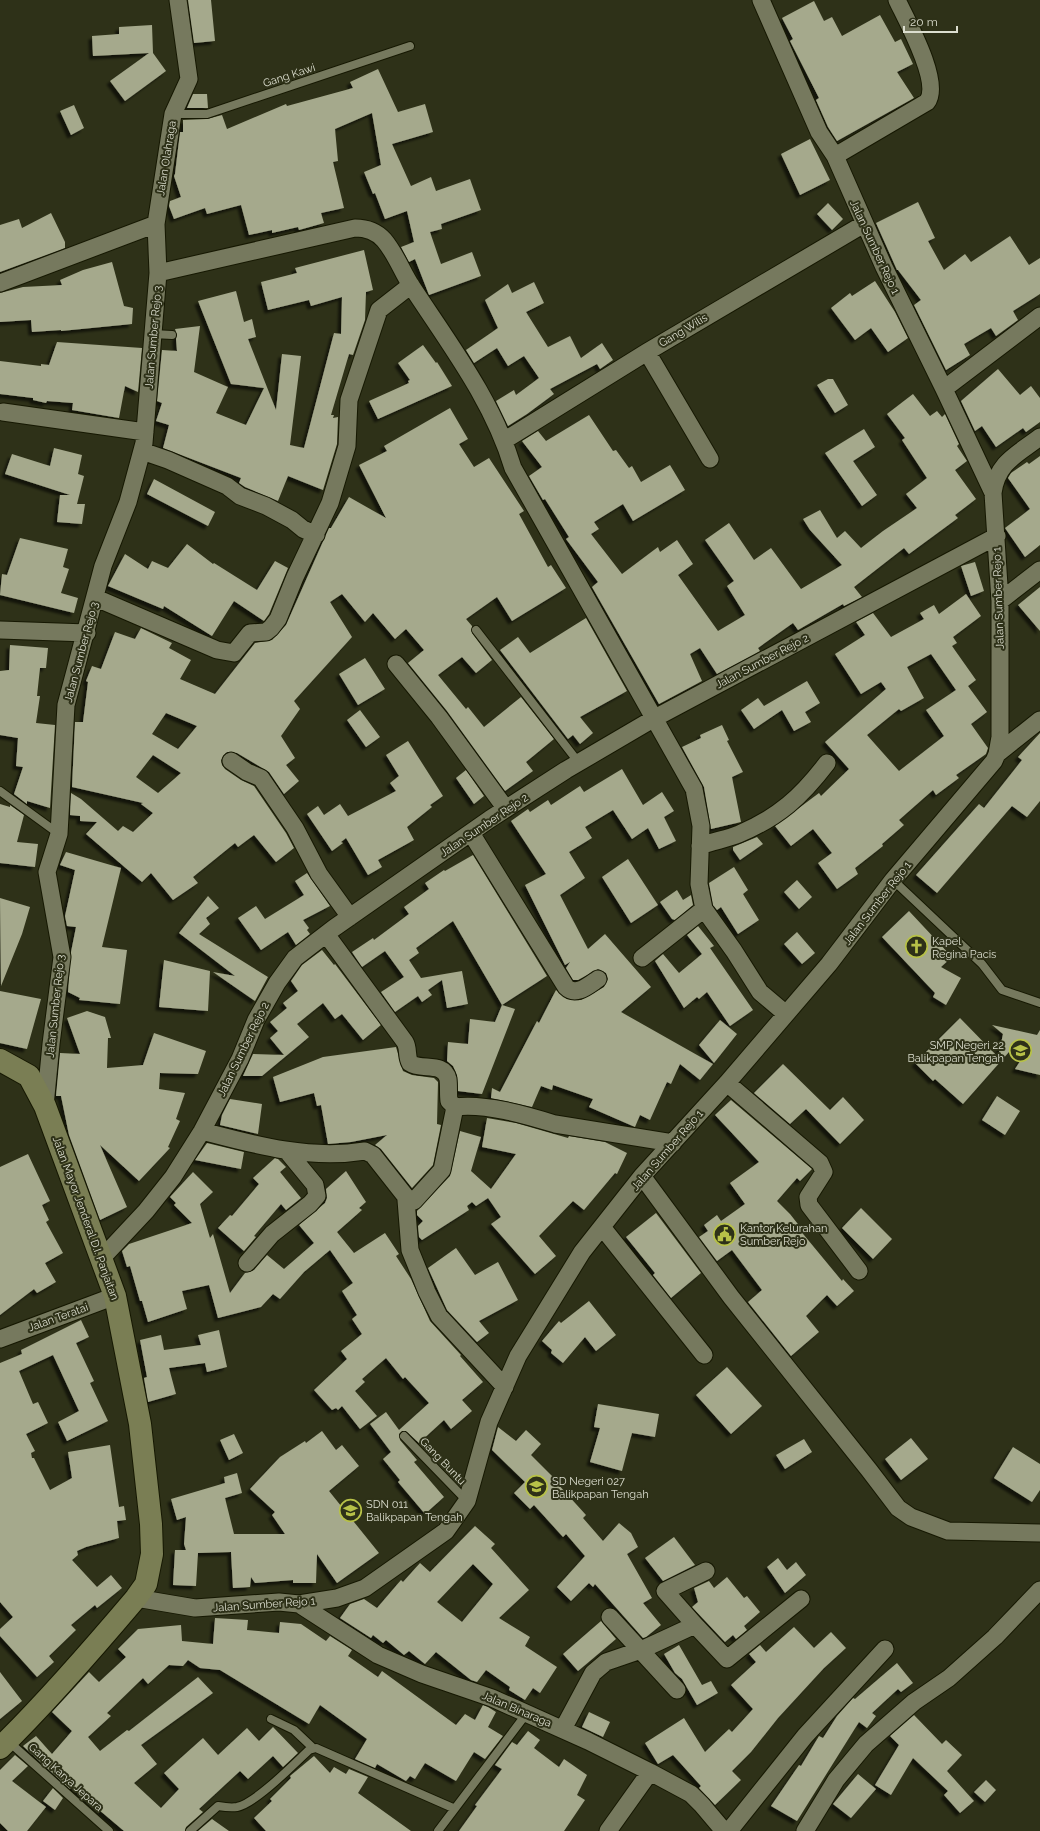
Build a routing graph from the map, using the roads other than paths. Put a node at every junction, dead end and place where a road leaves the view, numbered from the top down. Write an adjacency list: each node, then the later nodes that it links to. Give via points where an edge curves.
1 (178, 0): 5 (street, Jalan Olahraga, via 189,79)
2 (761, 0): 6 (street, Jalan Sumber Rejo 1, via 819,132)
3 (897, 0): 6 (street, via 925,60 930,98)
4 (410, 46): 5 (lane, Gang Kawi, via 206,114)
5 (173, 114): 7 (street, Jalan Olahraga)
6 (835, 156): 8 (street, Jalan Sumber Rejo 1)
7 (156, 224): 9 (street, Jalan Olahraga); 10 (street)
8 (864, 224): 15 (street, Gang Wilis); 16 (street, Jalan Sumber Rejo 1)
9 (158, 273): 11 (street, via 355,228 369,228 384,240); 13 (street, Jalan Sumber Rejo 3)
10 (0, 283)
11 (411, 285): 20 (street, via 471,376); 24 (street, via 379,310 349,400 347,446 330,503)
12 (1040, 316): 16 (street)
13 (153, 334): 14 (lane); 18 (street, Jalan Sumber Rejo 3)
14 (172, 335)
15 (647, 352): 20 (street, Gang Wilis); 22 (street)
16 (944, 389): 23 (street, Jalan Sumber Rejo 1)
17 (3, 412): 18 (street)
18 (145, 432): 21 (street, Jalan Sumber Rejo 3)
19 (1040, 437): 23 (street, Jalan Sumber Rejo 1, via 1001,468 994,482)
20 (504, 440): 33 (street, via 512,468)
21 (142, 451): 24 (street, via 227,486 240,496 286,516); 27 (street, Jalan Sumber Rejo 3)
22 (710, 459)
23 (993, 492): 25 (street, Jalan Sumber Rejo 1)
24 (316, 535): 27 (street, via 278,619 268,631 250,633 234,653 216,650)
25 (997, 536): 28 (street, Jalan Sumber Rejo 1); 33 (street, Jalan Sumber Rejo 2)
26 (1040, 570): 28 (street)
27 (96, 598): 31 (street, Jalan Sumber Rejo 3)
28 (1000, 600): 35 (street, Jalan Sumber Rejo 1, via 1000,737)
29 (0, 630): 31 (street)
30 (476, 630): 37 (lane)
31 (87, 633): 42 (street, Jalan Sumber Rejo 3, via 66,705)
32 (396, 664): 40 (street, via 439,717)
33 (653, 719): 37 (street, Jalan Sumber Rejo 2); 43 (street, via 694,789 701,826)
34 (1040, 720): 35 (street)
35 (997, 754): 44 (street, Jalan Sumber Rejo 1, via 990,766)
36 (231, 761): 46 (street, via 261,778 295,828 319,874)
37 (579, 762): 40 (street, Jalan Sumber Rejo 2)
38 (827, 763): 43 (street, via 809,786 787,807 738,834)
39 (0, 791): 42 (lane)
40 (506, 809): 41 (street, Jalan Sumber Rejo 2)
41 (471, 833): 46 (street, Jalan Sumber Rejo 2); 49 (street, via 566,987 578,990)
42 (59, 834): 54 (street, Jalan Sumber Rejo 3, via 47,872 62,957)
43 (700, 846): 45 (street, via 699,884)
44 (893, 880): 50 (lane, via 982,964 1002,990); 51 (street, Jalan Sumber Rejo 1, via 829,964)
45 (704, 910): 48 (street); 51 (street, via 760,992)
46 (350, 917): 47 (street, Jalan Sumber Rejo 2)
47 (326, 934): 55 (street, via 408,1047 410,1063 437,1067 446,1074 448,1101); 56 (street, Jalan Sumber Rejo 2, via 295,958 277,983 256,1020 240,1060)
48 (642, 958)
49 (598, 979)
50 (1040, 1003)
51 (786, 1014): 53 (street, Jalan Sumber Rejo 1)
52 (5, 1067): 54 (main road, Jalan Mayor Jenderal D.I. Panjaitan, via 29,1076)
53 (727, 1082): 57 (street, Jalan Sumber Rejo 1); 64 (street, via 820,1163 824,1172 808,1197 809,1205)
54 (46, 1106): 62 (main road, Jalan Mayor Jenderal D.I. Panjaitan)
55 (454, 1107): 57 (street, via 490,1109 561,1125); 60 (street, via 442,1170 414,1201)
56 (202, 1131): 58 (street, via 257,1146); 62 (street, Jalan Sumber Rejo 2, via 173,1177)
57 (673, 1143): 59 (street, Jalan Sumber Rejo 1)
58 (287, 1151): 60 (street, via 304,1154 365,1151 373,1155); 63 (street, via 315,1185 317,1196 272,1234)
59 (642, 1176): 61 (street, Jalan Sumber Rejo 1); 71 (street, via 730,1297 898,1508 911,1517 948,1531)
60 (406, 1200): 68 (street, via 410,1250 439,1316)
61 (602, 1227): 67 (street); 68 (street, Jalan Sumber Rejo 1, via 582,1252 532,1332)
62 (102, 1258): 65 (main road, Jalan Mayor Jenderal D.I. Panjaitan)
63 (247, 1263)
64 (859, 1271)
65 (115, 1296): 66 (street, Jalan Teratai); 74 (main road, Jalan Mayor Jenderal D.I. Panjaitan, via 140,1424 151,1524 152,1554 146,1584)
66 (0, 1339)
67 (704, 1355)
68 (504, 1387): 70 (street, Jalan Sumber Rejo 1, via 488,1422)
69 (404, 1436): 70 (lane, Gang Buntu)
70 (467, 1501): 76 (street, Jalan Sumber Rejo 1, via 446,1531 365,1588 337,1598)
71 (1040, 1533)
72 (706, 1571): 78 (street, via 665,1591)
73 (1040, 1590): 95 (street, via 995,1637 949,1678 914,1702 866,1744 836,1780)
74 (136, 1598): 76 (street, Jalan Sumber Rejo 1, via 195,1608 279,1602); 85 (main road, Jalan Mayor Jenderal D.I. Panjaitan, via 28,1722)
75 (801, 1598): 78 (street, via 727,1659)
76 (299, 1604): 82 (street, Jalan Binaraga, via 378,1655)
77 (610, 1617): 80 (street)
78 (696, 1625): 80 (street)
79 (885, 1649): 94 (street, via 805,1736)
80 (642, 1650): 81 (street); 84 (street, via 606,1662 593,1673)
81 (677, 1690)
82 (527, 1713): 84 (street, Jalan Binaraga); 88 (lane)
83 (271, 1719): 86 (lane, via 294,1730)
84 (563, 1729): 87 (street, Jalan Binaraga)
85 (4, 1744): 89 (lane, Gang Karya Jepara)
86 (313, 1748): 88 (lane, via 320,1748); 90 (lane, via 256,1797 235,1808 218,1806)
87 (650, 1772): 92 (street); 93 (street, Jalan Binaraga, via 691,1794)
88 (453, 1808): 91 (lane)
89 (109, 1831)
90 (190, 1831)
91 (438, 1831)
92 (608, 1831)
93 (724, 1831)
94 (729, 1831)
95 (805, 1831)

